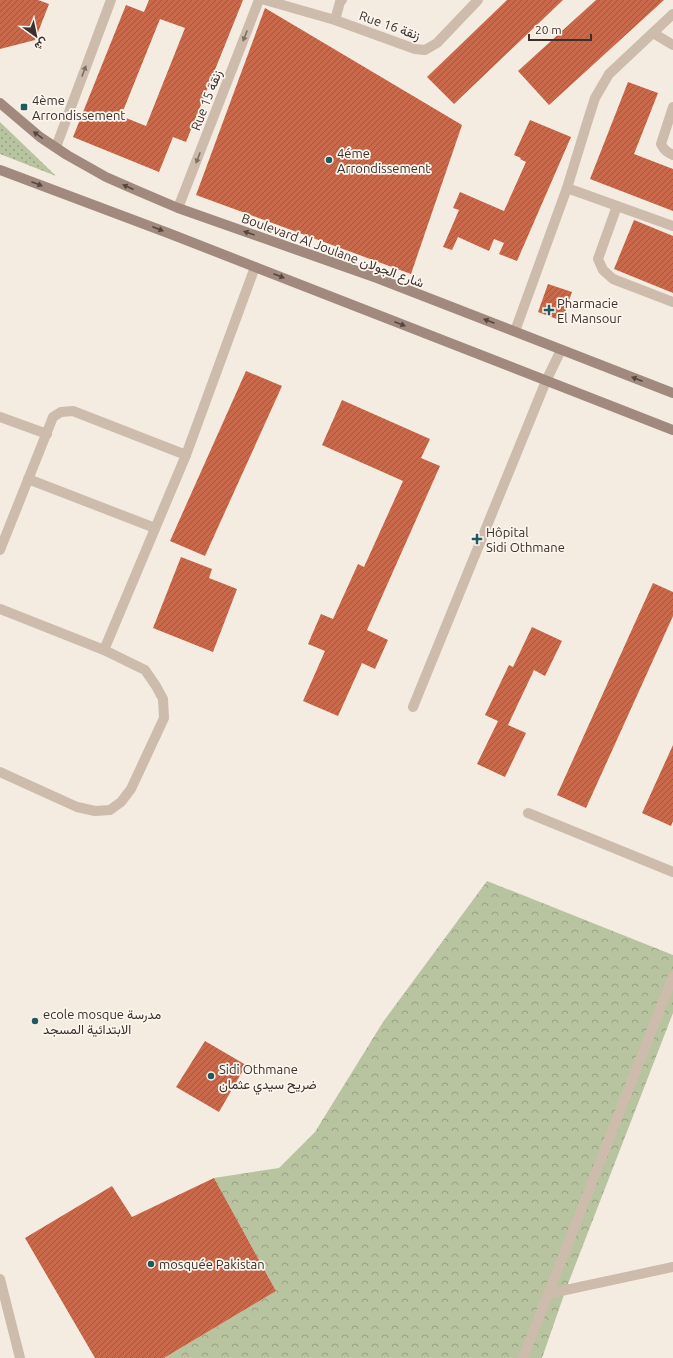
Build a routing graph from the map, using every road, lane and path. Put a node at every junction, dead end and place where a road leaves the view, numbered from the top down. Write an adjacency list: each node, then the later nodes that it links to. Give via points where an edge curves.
1 (111, 0): 12 (street, one-way to 1)
2 (259, 0): 17 (street, Rue 15 زنقة, one-way to 17)
3 (265, 0): 7 (street, Rue 16 زنقة)
4 (342, 0): 7 (street)
5 (478, 0): 7 (street, Rue 16 زنقة, via 437,43 425,50 415,49)
6 (673, 14): 8 (street)
7 (335, 20)
8 (653, 33): 9 (street); 15 (street, via 609,74 586,123)
9 (673, 45)
10 (0, 103): 12 (main road, Boulevard Al Joulane شارع الجولان, one-way to 10, via 40,137)
11 (673, 107): 13 (street, via 661,144)
12 (56, 147): 17 (main road, Boulevard Al Joulane شارع الجولان, one-way to 12, via 106,177)
13 (673, 155)
14 (0, 170): 19 (main road, one-way to 19)
15 (567, 188): 16 (street); 21 (street)
16 (617, 206): 18 (street); 20 (street, via 598,259 603,270 613,279)
17 (178, 208): 21 (main road, Boulevard Al Joulane شارع الجولان, one-way to 17, via 377,278)
18 (673, 226)
19 (255, 267): 23 (main road, one-way to 23); 28 (street)
20 (673, 302)
21 (515, 331): 22 (main road, Boulevard Al Joulane شارع الجولان)
22 (561, 350): 23 (street); 24 (main road, Boulevard Al Joulane شارع الجولان, one-way to 22)
23 (546, 381): 26 (main road); 34 (street)
24 (673, 393)
25 (0, 417): 27 (street)
26 (673, 430)
27 (47, 434): 28 (street, via 54,417 61,412 73,411); 29 (street)
28 (186, 455): 30 (street)
29 (28, 479): 30 (street); 31 (street)
30 (155, 528): 33 (street)
31 (0, 550)
32 (0, 609): 33 (street)
33 (104, 650): 35 (street, via 145,670 163,699 164,718 131,789 121,802 110,810 94,811 77,807)
34 (413, 707)
35 (0, 772)
36 (528, 813): 37 (street)
37 (673, 872)
38 (673, 976): 41 (street)
39 (673, 1267): 41 (street)
40 (0, 1279): 42 (street)
41 (547, 1294): 43 (street)
42 (20, 1358)
43 (523, 1358)

